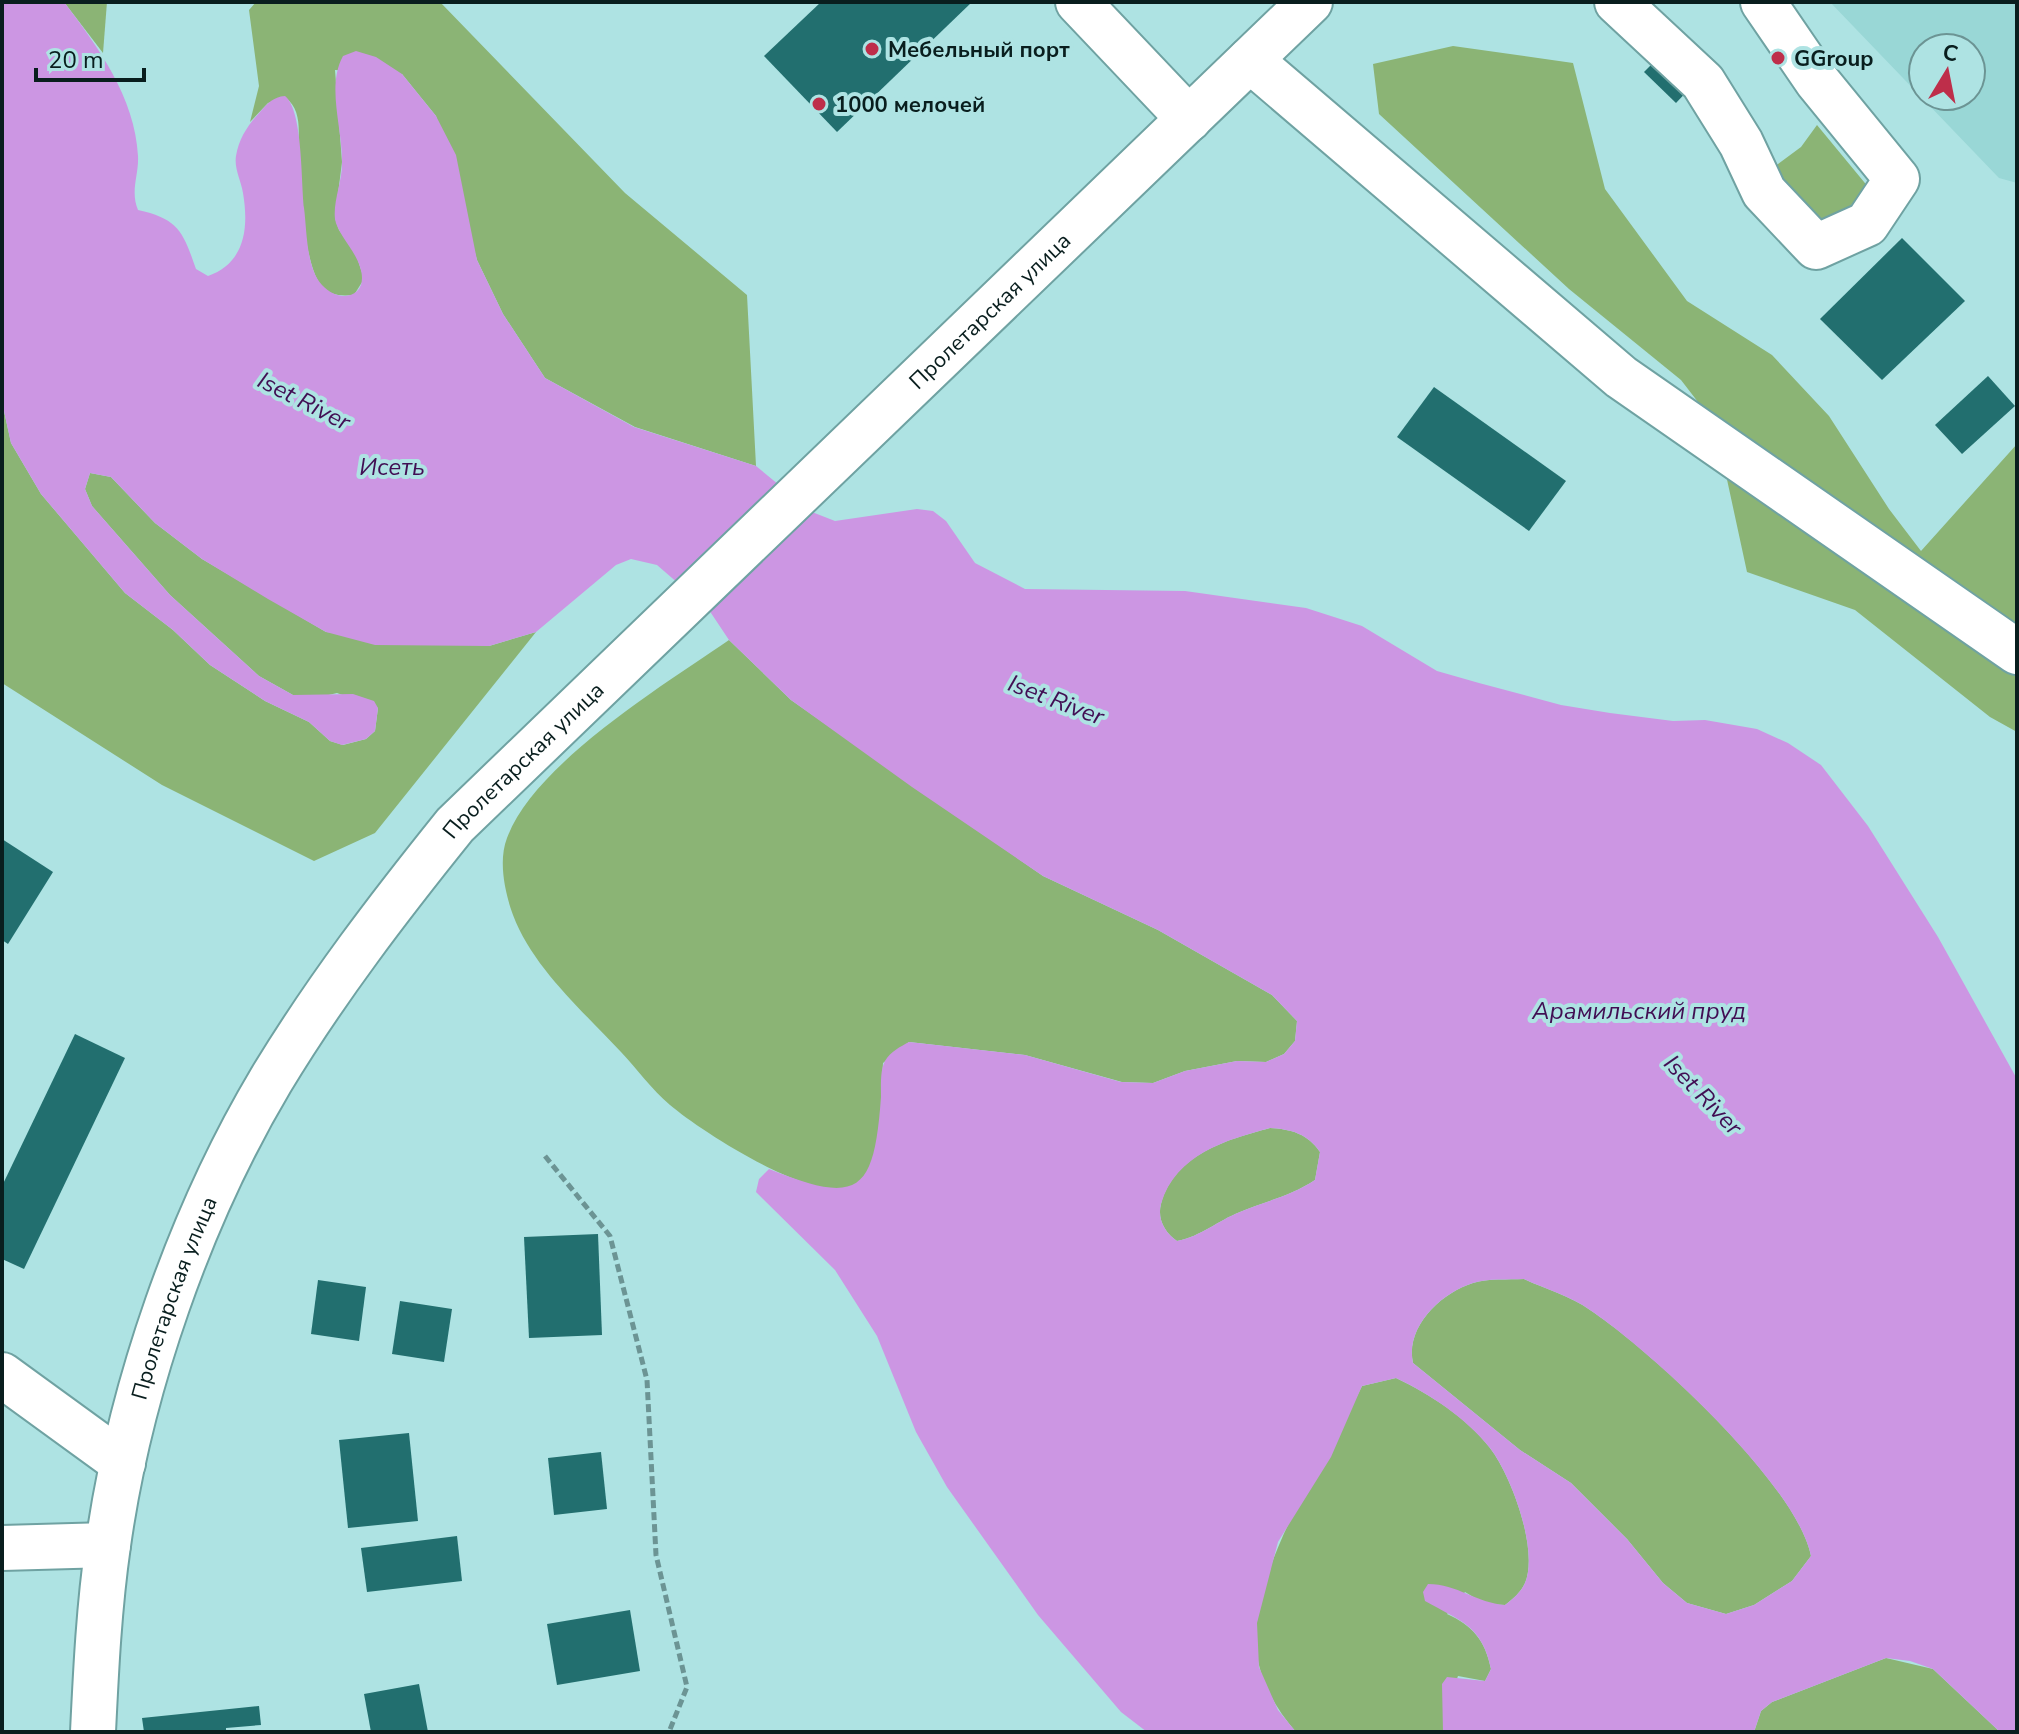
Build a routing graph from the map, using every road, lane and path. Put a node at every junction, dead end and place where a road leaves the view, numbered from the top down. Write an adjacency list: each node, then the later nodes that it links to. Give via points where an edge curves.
1 (1078, 2): 6 (main road)
2 (1310, 2): 5 (main road, Пролетарская улица)
3 (1617, 2): 4 (main road, via 1703,82 1764,192 1816,247 1867,224 1897,179 1817,81)
4 (1763, 2)
5 (1250, 60): 6 (main road, Пролетарская улица); 7 (main road, via 1621,377)
6 (1189, 119): 10 (main road, Пролетарская улица, via 455,825 358,945 271,1081 208,1205 158,1335)
7 (2017, 652)
8 (545, 1156): 14 (path, via 610,1236 647,1380 656,1555 687,1687)
9 (2, 1375): 10 (main road)
10 (123, 1463): 11 (main road, Пролетарская улица)
11 (108, 1545): 12 (main road); 13 (main road, Пролетарская улица)
12 (2, 1548)
13 (93, 1732)
14 (669, 1732)

